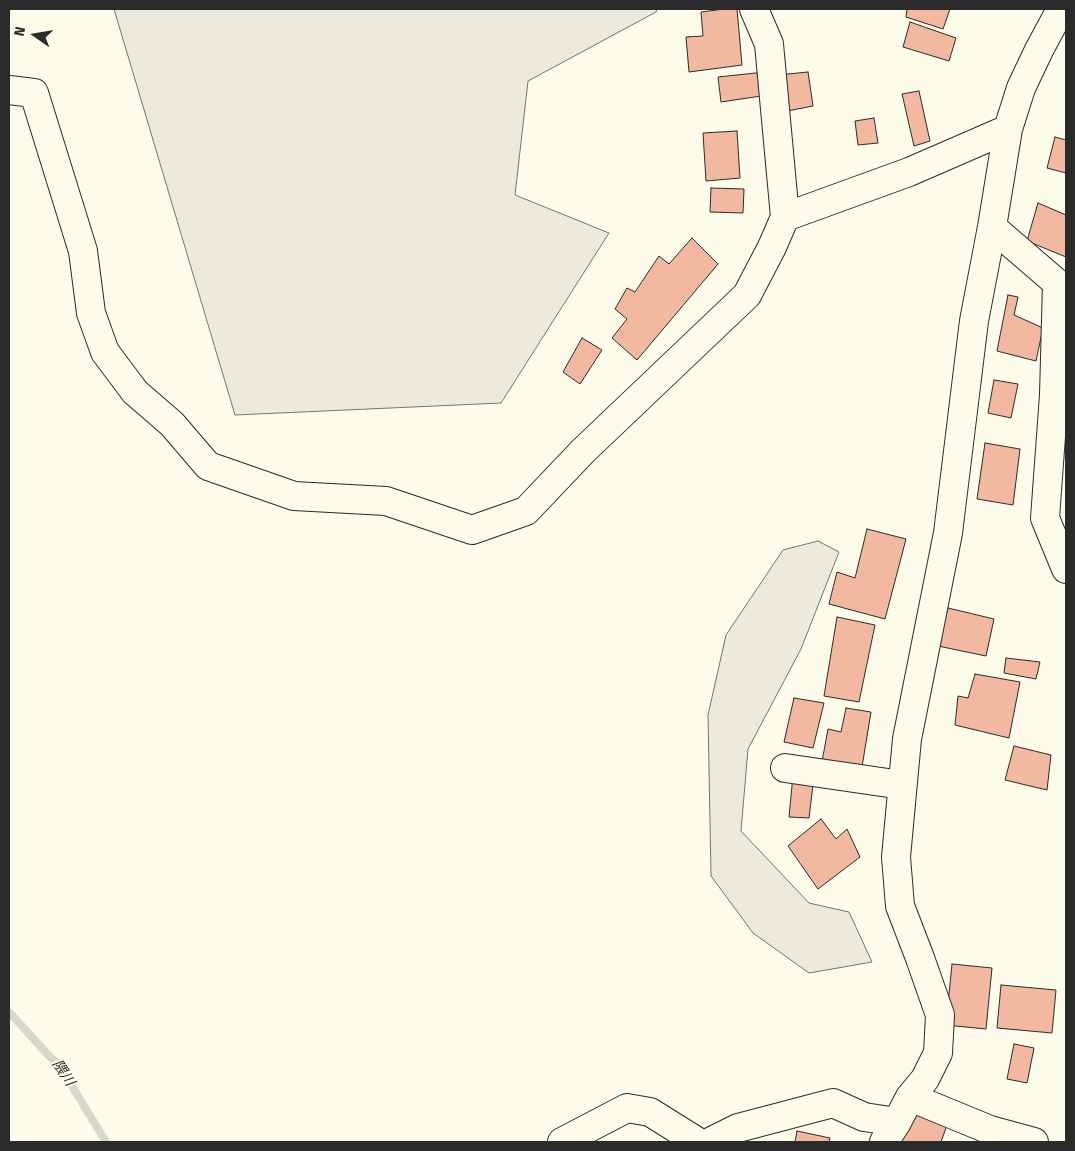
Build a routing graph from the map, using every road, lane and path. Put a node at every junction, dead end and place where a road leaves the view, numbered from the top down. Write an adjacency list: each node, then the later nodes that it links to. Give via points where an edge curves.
1 (754, 9): 5 (street, via 769,44)
2 (1061, 9): 4 (street, via 1021,88)
3 (9, 90): 5 (street, via 34,93 84,251 92,313 105,352 135,392 172,424 208,466 294,496 386,501 472,530 526,511 583,450 747,295)
4 (1008, 129): 5 (street, via 909,172); 6 (street)
5 (785, 217)
6 (992, 228): 7 (street, via 1057,283 1054,395 1045,518); 9 (street, via 974,321 948,533 907,739)
7 (1066, 570)
8 (785, 768): 9 (street)
9 (902, 785): 10 (street, via 896,857 900,906 940,1015 938,1053 925,1079)
10 (910, 1097): 11 (street); 15 (street, via 990,1130)
11 (891, 1132): 14 (street, via 833,1103 738,1128)
12 (562, 1142): 13 (street, via 626,1108 650,1112)
13 (698, 1142)
14 (710, 1142)
15 (1034, 1142)

